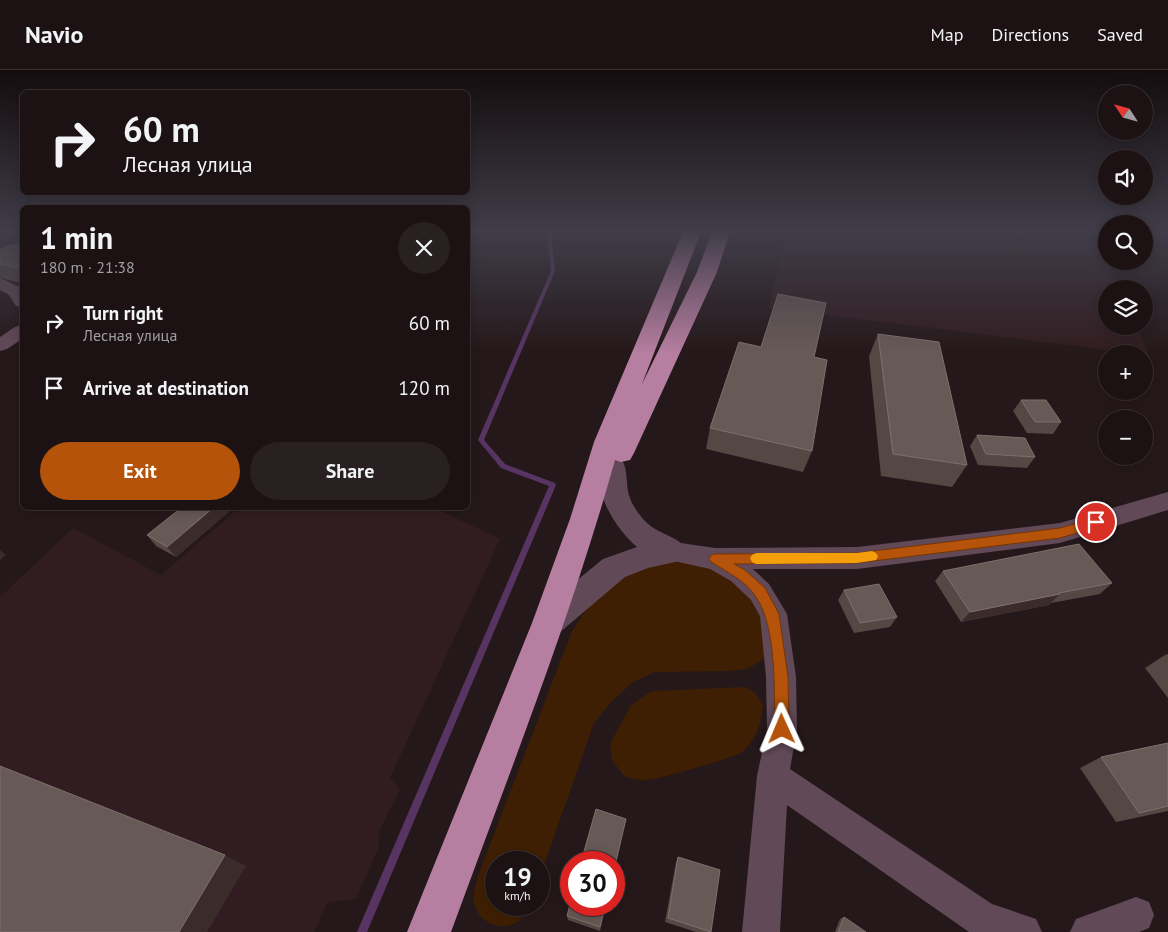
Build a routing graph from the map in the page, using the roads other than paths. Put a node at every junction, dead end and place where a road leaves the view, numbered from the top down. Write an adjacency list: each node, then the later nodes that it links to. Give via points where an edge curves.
1 (676, 272): 9 (highway, via 607,442)
2 (707, 272): 7 (highway)
3 (0, 283): 4 (street, via 16,292)
4 (20, 299)
5 (20, 329): 6 (street)
6 (0, 345)
7 (613, 467): 9 (highway); 10 (street, via 616,500 635,529 648,540)
8 (1168, 501): 11 (street, via 1060,533 857,558)
9 (584, 519): 12 (highway)
10 (674, 552): 11 (street); 12 (street, via 646,556 614,568)
11 (715, 559): 13 (street, via 740,573 760,592 772,614 781,677 782,729)
12 (548, 623): 15 (highway)
13 (774, 776): 16 (street); 17 (street, via 983,920)
14 (1136, 915): 18 (street)
15 (428, 932)
16 (761, 932)
17 (1023, 932)
18 (1089, 932)

